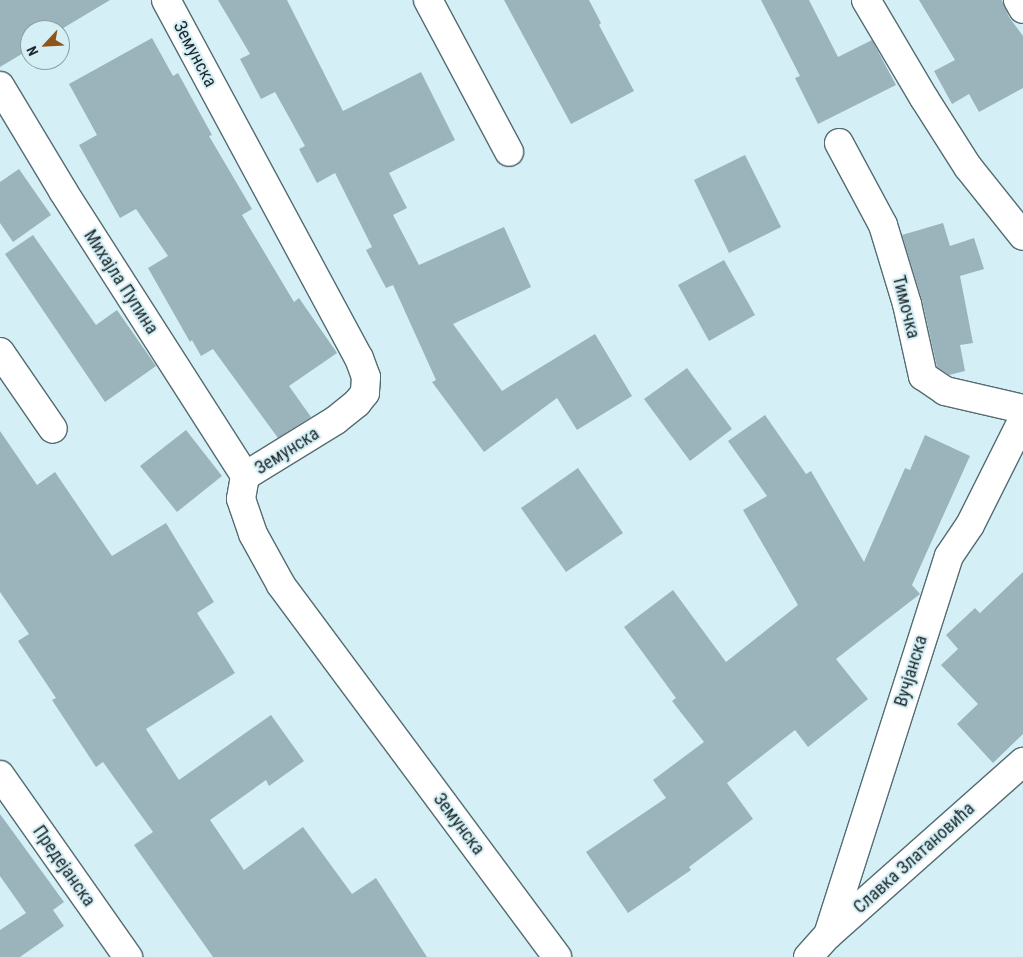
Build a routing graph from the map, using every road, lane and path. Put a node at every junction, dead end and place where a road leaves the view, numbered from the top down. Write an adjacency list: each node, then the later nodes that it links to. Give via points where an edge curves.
1 (166, 0): 14 (street, Земунска, via 359,358 366,377 365,393 357,403 336,420)
2 (428, 0): 8 (street)
3 (866, 0): 9 (street, via 968,167)
4 (1018, 0): 5 (street)
5 (1023, 9)
6 (0, 86): 14 (street, Михајла Пупина)
7 (839, 143): 11 (street, Тимочка, via 883,225 907,304 923,376 945,391)
8 (509, 152)
9 (1023, 236)
10 (0, 352): 13 (street)
11 (1023, 409)
12 (1023, 420): 17 (street, Вучјанска, via 970,525 949,556)
13 (53, 429)
14 (245, 476): 19 (street, Земунска, via 241,499 253,534 281,585)
15 (1021, 769): 17 (street, Славка Златановића)
16 (0, 775): 18 (street, Предејанска)
17 (828, 935): 20 (street, Славка Златановића)
18 (128, 957)
19 (557, 957)
20 (808, 957)

